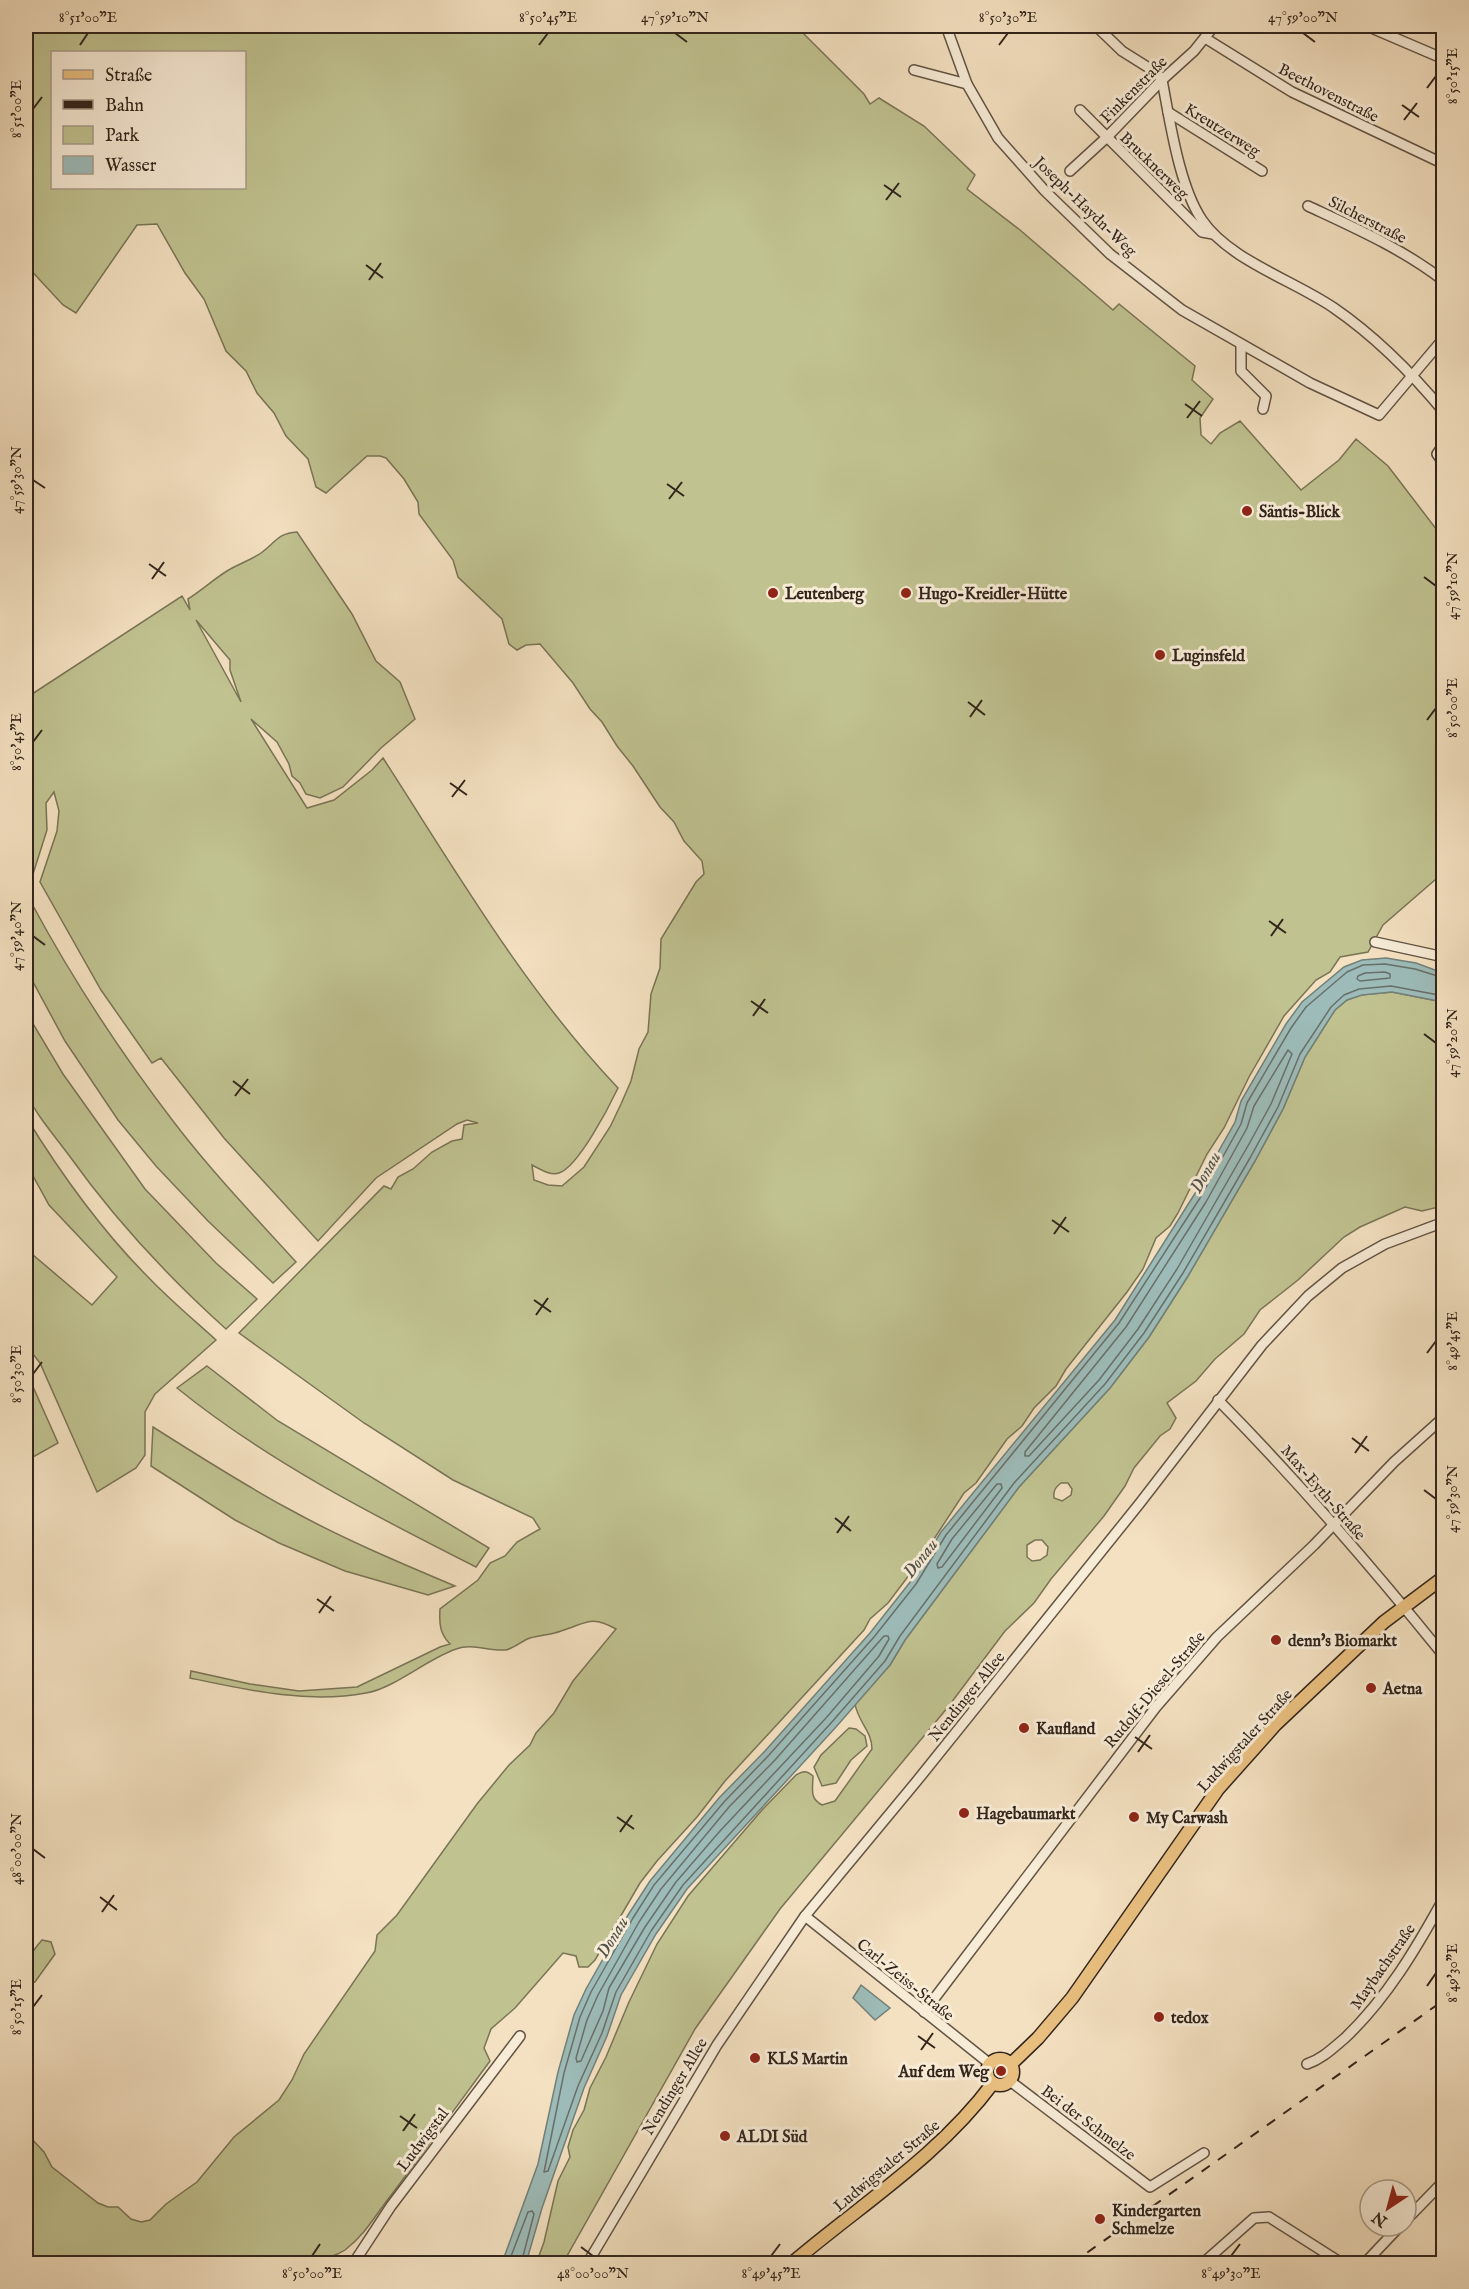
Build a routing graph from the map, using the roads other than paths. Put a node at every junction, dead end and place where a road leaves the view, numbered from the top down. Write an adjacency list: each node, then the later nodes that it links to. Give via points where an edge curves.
1 (946, 26): 9 (street, Joseph-Haydn-Weg)
2 (1096, 26): 8 (street)
3 (1214, 26): 5 (street, Finkenstraße)
4 (1367, 26): 6 (street)
5 (1205, 38): 8 (street, Finkenstraße); 13 (street, Beethovenstraße, via 1292,92)
6 (1443, 59)
7 (914, 70): 9 (street)
8 (1162, 80): 11 (street); 12 (street, Finkenstraße)
9 (967, 84): 20 (street, Joseph-Haydn-Weg, via 998,138 1110,254 1182,310)
10 (1080, 110): 12 (street, Brucknerweg)
11 (1168, 112): 15 (street, Kreutzerweg); 17 (street, via 1191,198)
12 (1106, 138): 14 (street, Finkenstraße); 17 (street, Brucknerweg, via 1202,231)
13 (1443, 164)
14 (1070, 171)
15 (1262, 171)
16 (1308, 206): 18 (street, Silcherstraße, via 1380,240)
17 (1213, 234): 21 (street, Brucknerweg, via 1261,267 1335,308)
18 (1443, 281)
19 (1443, 338): 21 (street)
20 (1241, 345): 21 (street, Joseph-Haydn-Weg, via 1379,415); 22 (street, via 1241,371 1266,396)
21 (1412, 373): 23 (street, Brucknerweg)
22 (1263, 409)
23 (1443, 412)
24 (1443, 444): 25 (street, via 1437,454)
25 (1443, 464)
26 (1375, 942): 27 (street)
27 (1443, 957)
28 (1443, 1222): 29 (street, Nendinger Allee, via 1385,1244 1342,1268 1286,1318)
29 (1218, 1400): 31 (street, Max-Eyth-Straße); 36 (street, Nendinger Allee, via 1140,1503)
30 (1443, 1417): 31 (street, Rudolf-Diesel-Straße)
31 (1334, 1524): 33 (street, Max-Eyth-Straße); 37 (street, Rudolf-Diesel-Straße, via 1218,1637 1138,1728)
32 (1443, 1577): 33 (main road, Ludwigstaler Straße)
33 (1404, 1607): 34 (street, Max-Eyth-Straße); 41 (main road, Ludwigstaler Straße, via 1275,1725 1218,1790 1072,1998)
34 (1443, 1656)
35 (1443, 1898): 40 (street, Maybachstraße, via 1413,1953 1366,2018 1318,2061)
36 (805, 1916): 37 (street, Carl-Zeiss-Straße); 49 (street, Nendinger Allee, via 706,2062)
37 (924, 2012): 39 (street, Carl-Zeiss-Straße)
38 (520, 2036): 48 (street, Ludwigstal, via 391,2206)
39 (990, 2064): 41 (main road, via 999,2060); 43 (main road, via 987,2073)
40 (1307, 2064)
41 (1010, 2065): 42 (main road)
42 (1010, 2081): 43 (main road, via 1003,2085); 44 (street, Bei der Schmelze, via 1150,2187)
43 (993, 2083): 50 (main road, Ludwigstaler Straße, via 932,2151)
44 (1204, 2153)
45 (1443, 2181): 46 (street)
46 (1418, 2207)
47 (1389, 2238): 53 (street)
48 (353, 2264)
49 (587, 2264)
50 (791, 2264)
51 (1202, 2264): 52 (street, via 1254,2218 1269,2217)
52 (1343, 2264)
53 (1364, 2264)

